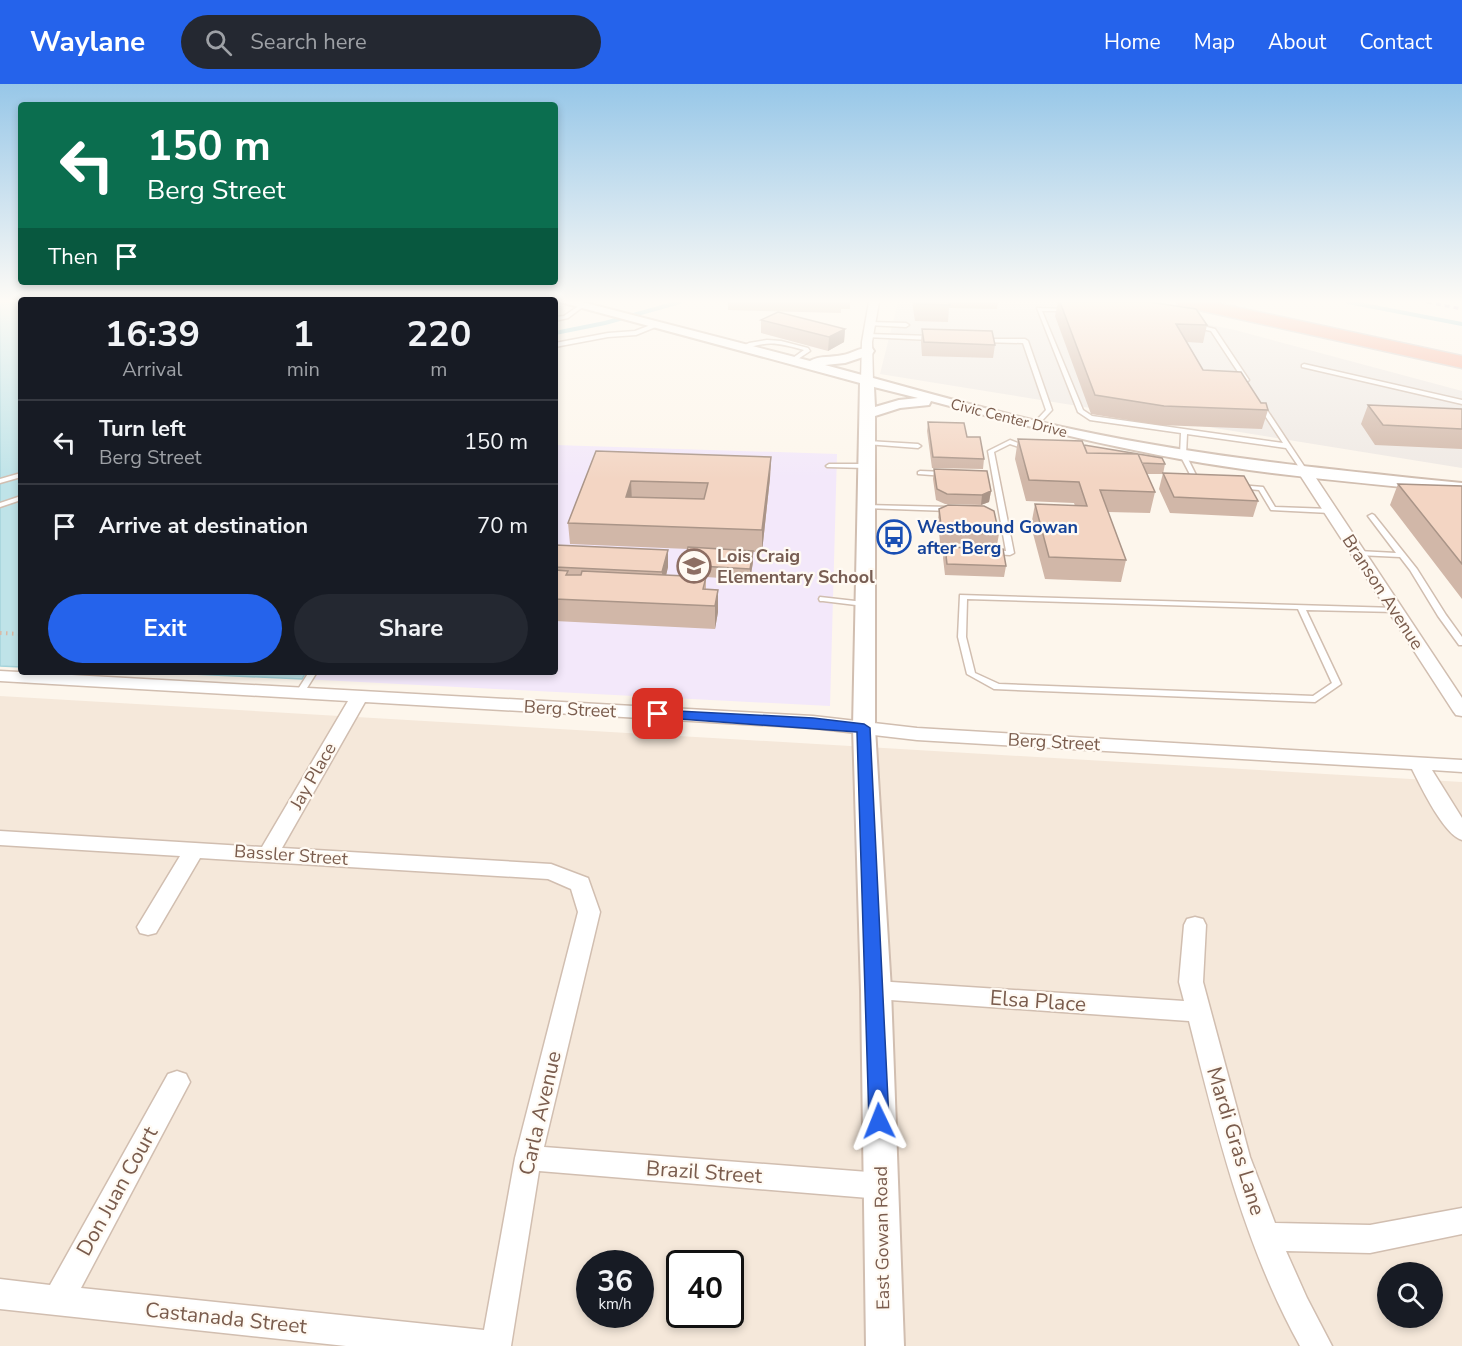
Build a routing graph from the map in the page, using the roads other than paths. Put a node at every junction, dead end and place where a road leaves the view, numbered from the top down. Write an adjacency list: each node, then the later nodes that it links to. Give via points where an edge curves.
1 (790, 361): 7 (street, Civic Center Drive)
2 (819, 361): 7 (street)
3 (867, 361): 9 (street, East Gowan Road)
4 (1032, 361): 15 (lane, via 1049,410)
5 (1060, 361): 16 (lane, via 1083,414)
6 (1233, 361): 10 (lane)
7 (794, 362): 9 (street, Civic Center Drive)
8 (1304, 366): 12 (lane)
9 (867, 381): 13 (street, Civic Center Drive); 14 (street, East Gowan Road)
10 (1250, 387)
11 (1257, 397): 19 (lane)
12 (1462, 402)
13 (950, 403): 14 (street, via 912,402); 15 (street, Civic Center Drive)
14 (867, 414): 17 (street, East Gowan Road)
15 (1035, 425): 21 (street, Civic Center Drive, via 1070,438)
16 (1184, 432): 19 (lane); 21 (lane)
17 (868, 443): 18 (lane); 22 (street, East Gowan Road)
18 (918, 446)
19 (1288, 446): 24 (lane)
20 (1039, 449): 29 (lane, via 1010,442 991,451)
21 (1184, 455): 24 (street, Civic Center Drive); 31 (lane, via 1198,485)
22 (867, 465): 23 (lane); 36 (street, East Gowan Road)
23 (829, 466)
24 (1305, 472): 33 (street, Civic Center Drive); 39 (street, Branson Avenue)
25 (920, 473): 26 (lane)
26 (952, 474)
27 (985, 475): 29 (lane)
28 (18, 476): 30 (lane)
29 (995, 476): 40 (lane)
30 (0, 482)
31 (1208, 485)
32 (1229, 486): 39 (lane, via 1261,488 1273,509)
33 (1462, 488)
34 (18, 499): 35 (lane)
35 (0, 505)
36 (866, 507): 37 (lane); 48 (street, East Gowan Road)
37 (957, 510)
38 (991, 511): 40 (lane)
39 (1330, 511): 45 (street, Branson Avenue)
40 (1002, 512): 44 (lane, via 1010,553)
41 (1372, 516): 46 (lane)
42 (927, 549): 43 (lane)
43 (962, 551)
44 (986, 552)
45 (1358, 553): 46 (lane); 50 (street, Branson Avenue)
46 (1402, 555): 51 (lane)
47 (823, 599): 48 (lane)
48 (864, 604): 57 (street, East Gowan Road)
49 (1301, 608): 49 (lane, via 963,597 962,637 971,674 997,687 1315,699 1337,684); 50 (lane)
50 (1396, 610): 56 (street, Branson Avenue)
51 (1462, 643)
52 (311, 675): 54 (lane)
53 (0, 676): 54 (street, Berg Street)
54 (299, 694): 55 (street, Berg Street)
55 (358, 697): 57 (street, Berg Street); 63 (street, Jay Place)
56 (1462, 711)
57 (864, 728): 58 (street, Berg Street); 67 (street, East Gowan Road)
58 (1418, 763): 59 (street, Berg Street); 60 (street)
59 (1462, 766)
60 (1462, 832)
61 (0, 838): 62 (street, Bassler Street)
62 (195, 849): 63 (street, Bassler Street); 66 (street)
63 (268, 854): 64 (street, Bassler Street, via 551,873)
64 (580, 884): 70 (street, Carla Avenue, via 589,912)
65 (1196, 925): 68 (street, Mardi Gras Lane, via 1191,982)
66 (148, 927)
67 (876, 990): 68 (street, Elsa Place); 71 (street, East Gowan Road)
68 (1199, 1012): 73 (street, Mardi Gras Lane, via 1237,1157)
69 (177, 1082): 75 (street, Don Juan Court)
70 (528, 1158): 71 (street, Brazil Street); 77 (street, Carla Avenue)
71 (881, 1186): 78 (street, East Gowan Road)
72 (1462, 1221): 73 (street, via 1370,1239)
73 (1266, 1237): 79 (street, Mardi Gras Lane, via 1296,1309)
74 (0, 1294): 75 (street, Castanada Street)
75 (58, 1300): 76 (street, Castanada Street)
76 (488, 1346)
77 (495, 1346)
78 (885, 1346)
79 (1317, 1346)

